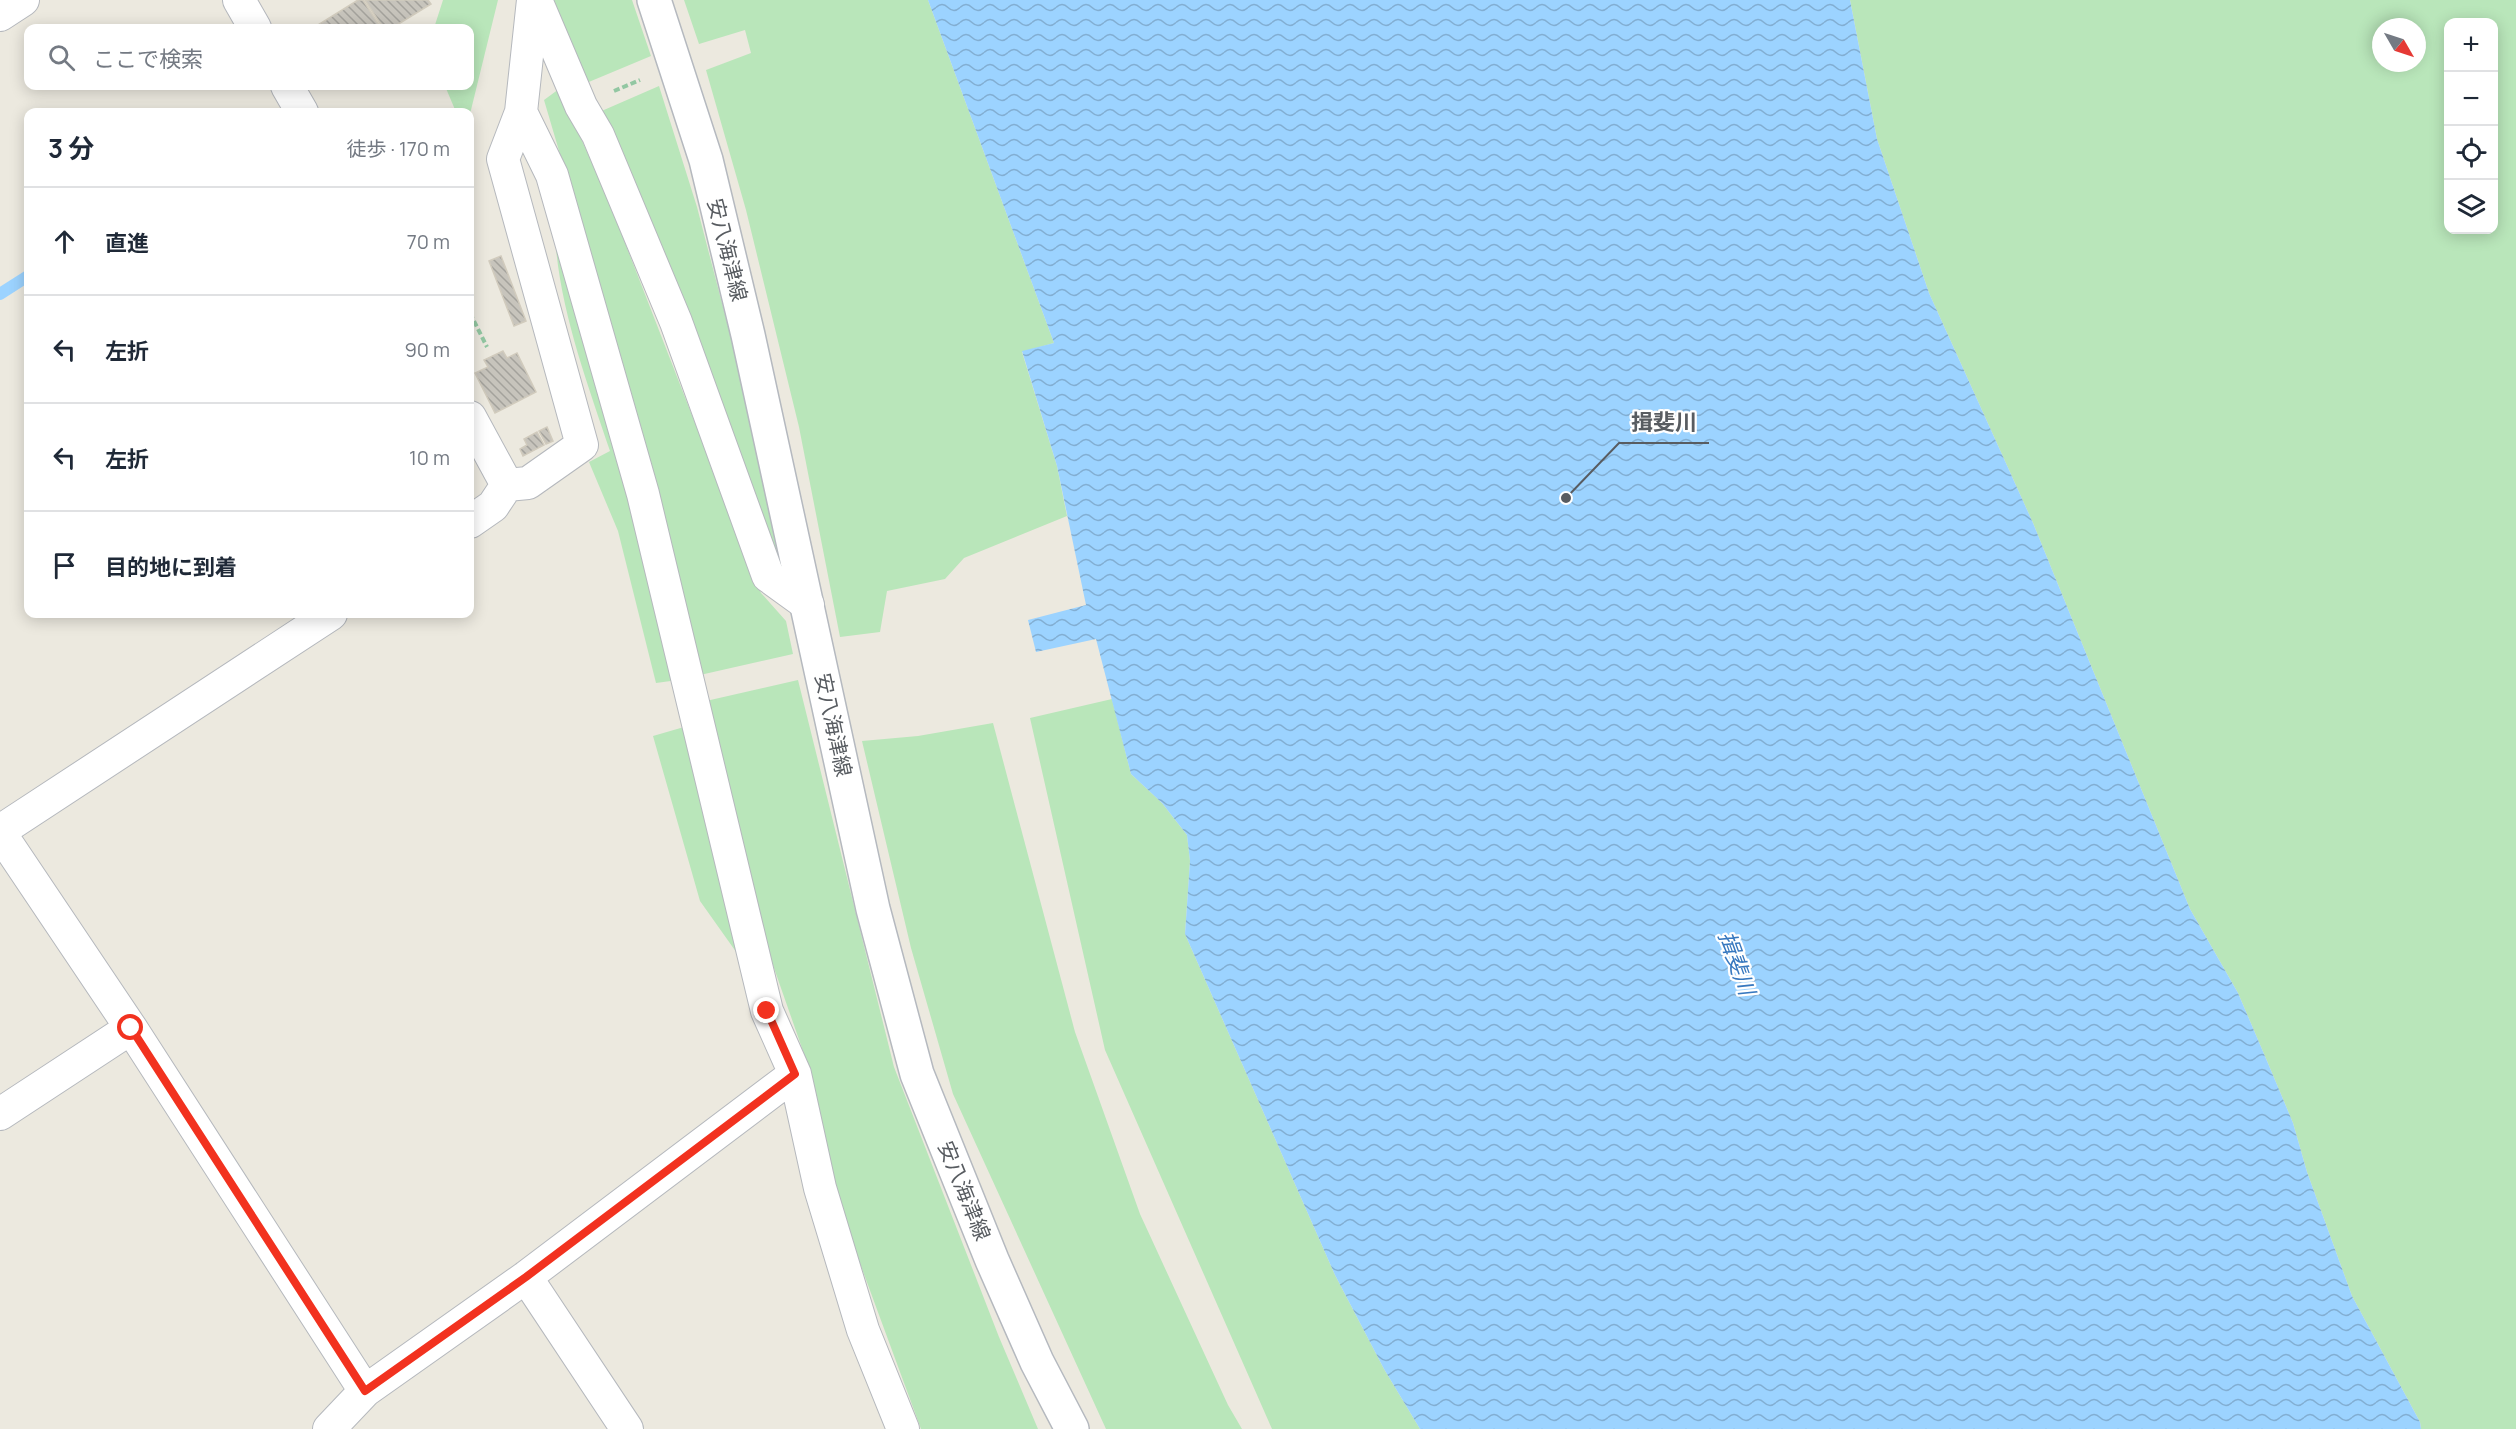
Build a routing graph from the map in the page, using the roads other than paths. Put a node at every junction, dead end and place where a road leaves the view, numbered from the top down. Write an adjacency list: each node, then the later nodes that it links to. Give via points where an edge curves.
1 (23, 0): 5 (street)
2 (239, 0): 6 (street)
3 (535, 0): 9 (street); 13 (street, via 581,106 598,135 676,322 768,576)
4 (654, 0): 13 (main road, 安八海津線, via 705,160)
5 (0, 15)
6 (253, 24)
7 (288, 90): 8 (street)
8 (300, 108)
9 (521, 112): 11 (street, via 503,159 582,445 528,483); 17 (street, via 552,175 617,402 686,668 767,1011)
10 (474, 424): 11 (street)
11 (507, 484): 12 (street, via 493,506)
12 (474, 519)
13 (808, 605): 24 (main road, 安八海津線, via 873,909 917,1074 992,1260)
14 (325, 618): 15 (street)
15 (0, 832): 16 (street)
16 (131, 1028): 18 (street); 20 (street)
17 (795, 1074): 19 (street); 23 (street, via 820,1188 856,1308)
18 (0, 1114)
19 (526, 1277): 20 (street); 22 (street)
20 (365, 1391): 21 (street)
21 (329, 1429)
22 (627, 1429)
23 (903, 1429)
24 (1072, 1429)

